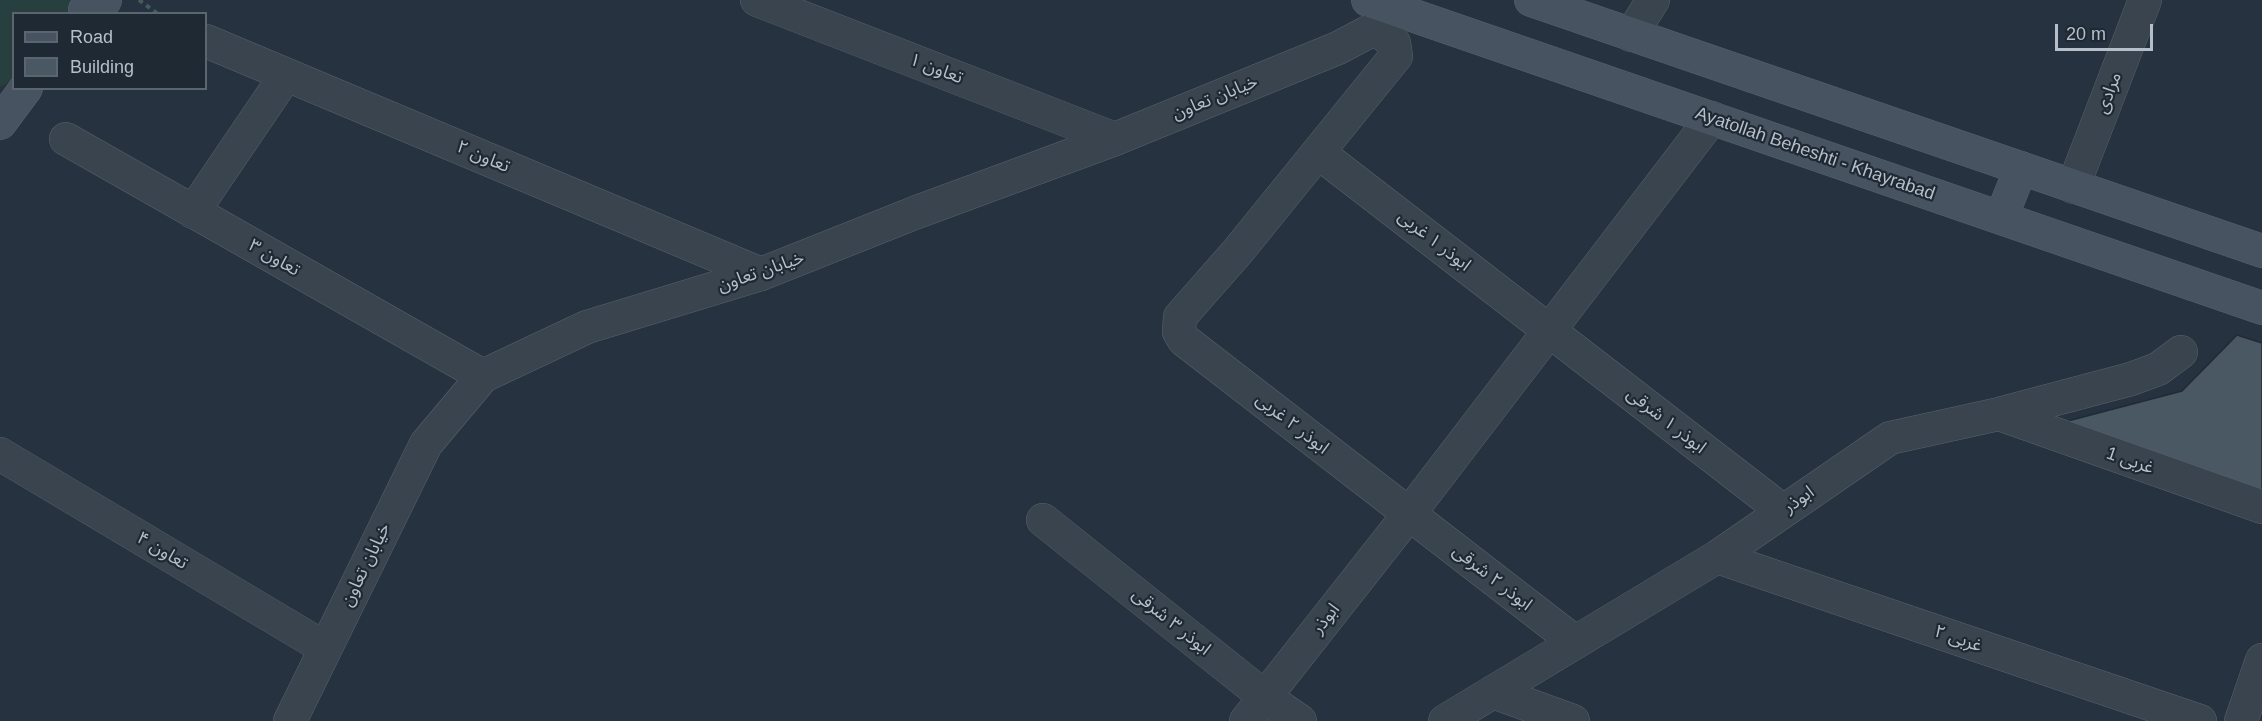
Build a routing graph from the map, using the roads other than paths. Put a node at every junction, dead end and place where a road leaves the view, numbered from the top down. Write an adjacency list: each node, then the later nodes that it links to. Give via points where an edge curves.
1 (758, 0): 13 (street, تعاون ۱)
2 (1531, 0): 6 (main road)
3 (1653, 0): 6 (street)
4 (2145, 0): 16 (street, مرادی)
5 (1371, 14): 10 (main road, Ayatollah Beheshti - Khayrabad, via 1406,12); 13 (street, خیابان تعاون, via 1338,48); 14 (street, via 1394,43 1396,56)
6 (1631, 35): 15 (main road)
7 (207, 40): 8 (street, تعاون ۲)
8 (286, 75): 17 (street); 20 (street, تعاون ۲)
9 (25, 90): 11 (main road)
10 (1712, 118): 18 (main road, Ayatollah Beheshti - Khayrabad); 22 (street, ابوذر)
11 (0, 123)
12 (66, 139): 17 (street, تعاون ۳)
13 (1115, 139): 20 (street, خیابان تعاون)
14 (1319, 153): 22 (street, ابوذر ۱ غربی); 29 (street, ابوذر ۲ غربی, via 1180,317 1179,332 1184,340)
15 (2021, 168): 16 (main road); 18 (main road)
16 (2073, 186): 19 (main road)
17 (194, 212): 24 (street, تعاون ۳)
18 (2001, 218): 21 (main road, Ayatollah Beheshti - Khayrabad)
19 (2262, 251)
20 (761, 274): 24 (street, خیابان تعاون, via 587,327)
21 (2262, 308)
22 (1549, 330): 28 (street, ابوذر ۱ شرقی); 29 (street, ابوذر)
23 (2181, 352): 25 (street, ابوذر, via 2158,369 2131,379)
24 (483, 376): 33 (street, خیابان تعاون, via 426,444)
25 (1999, 414): 27 (street, غربی 1); 28 (street, ابوذر, via 1890,438)
26 (0, 454): 33 (street, تعاون ۴)
27 (2262, 507)
28 (1783, 511): 31 (street, ابوذر)
29 (1409, 513): 32 (street, ابوذر ۲ شرقی); 36 (street, ابوذر)
30 (1043, 520): 36 (street, ابوذر ۳ شرقی)
31 (1717, 556): 32 (street, ابوذر); 41 (street, غربی ۲)
32 (1575, 642): 35 (street, ابوذر)
33 (325, 648): 37 (street, خیابان تعاون)
34 (2262, 660): 42 (street)
35 (1493, 692): 39 (street, ابوذر); 40 (street)
36 (1256, 709): 38 (street, ابوذر ۳ شرقی)
37 (290, 721)
38 (1300, 721)
39 (1445, 721)
40 (1573, 721)
41 (2200, 721)
42 (2241, 721)

